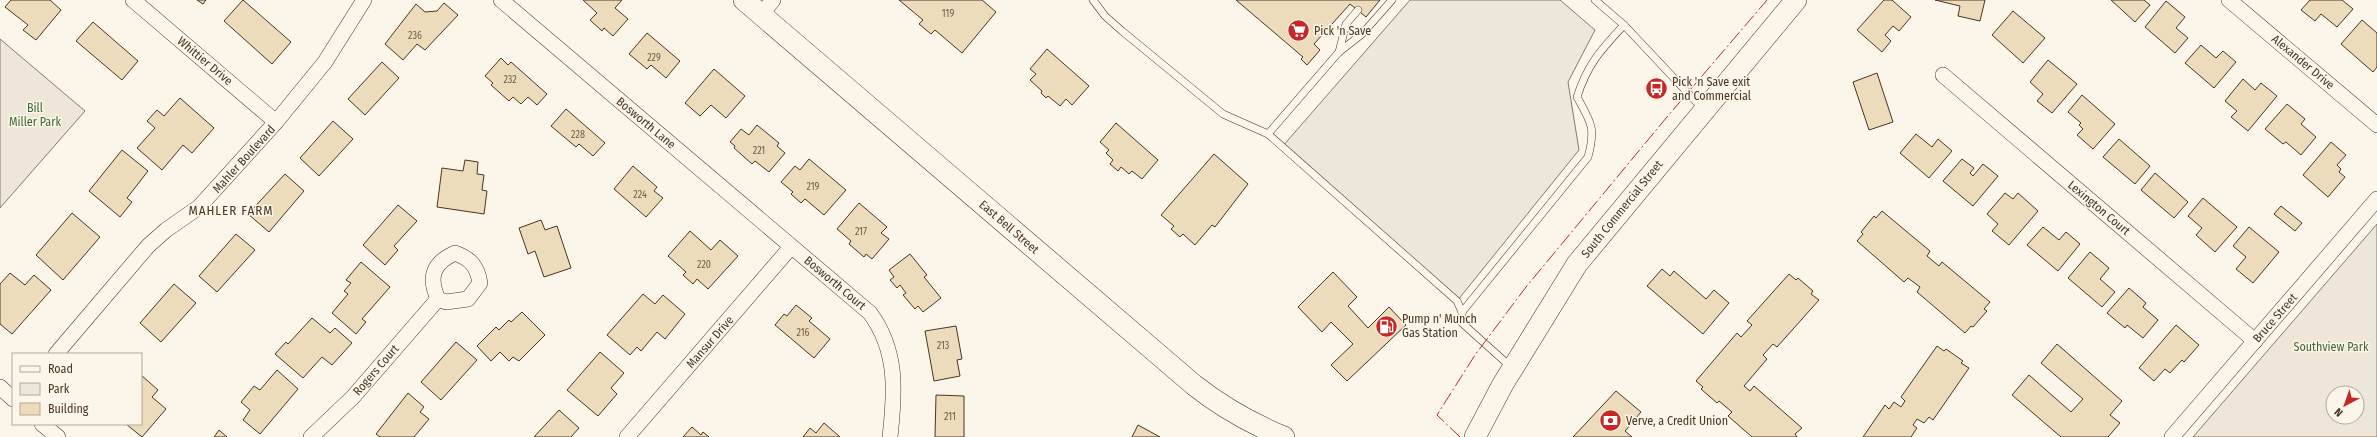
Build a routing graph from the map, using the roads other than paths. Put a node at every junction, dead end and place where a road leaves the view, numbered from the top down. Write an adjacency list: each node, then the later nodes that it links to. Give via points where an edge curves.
1 (133, 0): 16 (street, Whittier Drive)
2 (364, 0): 16 (street, Mahler Boulevard, via 325,62)
3 (501, 0): 20 (street, Bosworth Lane)
4 (744, 0): 10 (main road, East Bell Street)
5 (1093, 0): 18 (lane, via 1105,16 1122,31 1223,114)
6 (1392, 0): 13 (lane, via 1362,34)
7 (1595, 0): 12 (lane)
8 (1796, 0): 15 (main road, South Commercial Street)
9 (2229, 0): 17 (street, Alexander Drive)
10 (767, 7): 33 (main road, East Bell Street, via 1194,385 1245,419)
11 (1358, 10): 13 (lane, via 1346,24)
12 (1624, 25): 15 (lane); 22 (lane, via 1595,56 1584,74 1576,97 1590,118 1594,137 1588,157)
13 (1339, 52): 18 (lane)
14 (1943, 76): 23 (street, Lexington Court)
15 (1705, 110): 25 (main road, South Commercial Street, via 1577,264)
16 (276, 122): 24 (street, Mahler Boulevard, via 199,207 148,246)
17 (2377, 125)
18 (1268, 134): 22 (lane, via 1457,301)
19 (2377, 199): 23 (street, Bruce Street)
20 (791, 247): 31 (street, Mansur Drive); 32 (street, Bosworth Court, via 859,302 882,329 893,366)
21 (438, 299): 30 (street, Rogers Court, via 353,397)
22 (1462, 312): 25 (lane, via 1462,323)
23 (2255, 341): 35 (street, Bruce Street)
24 (57, 353)
25 (1513, 368): 34 (main road, South Commercial Street)
26 (0, 387): 27 (street)
27 (12, 397)
28 (43, 425): 29 (street)
29 (58, 437)
30 (311, 437)
31 (627, 437)
32 (890, 437)
33 (1284, 437)
34 (1475, 437)
35 (2172, 437)

